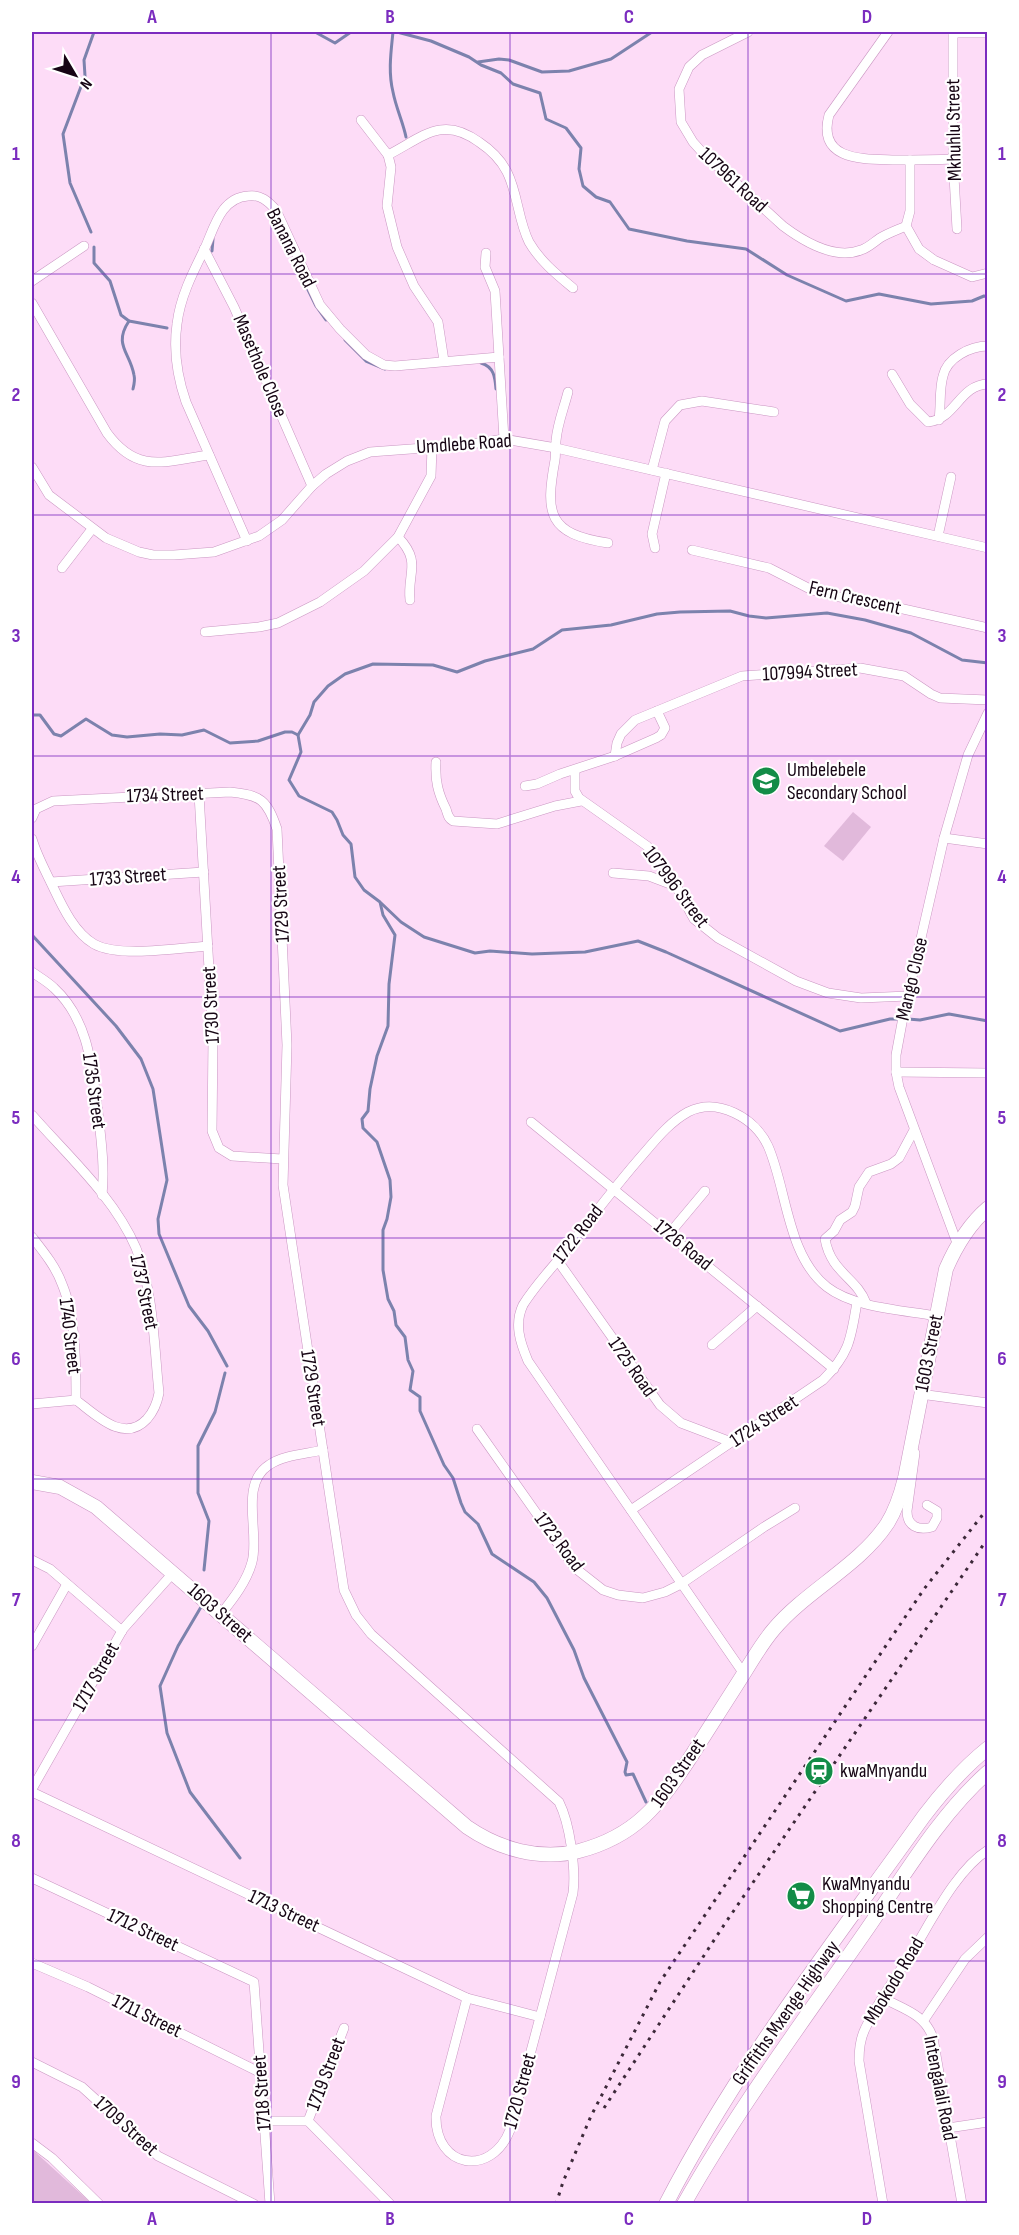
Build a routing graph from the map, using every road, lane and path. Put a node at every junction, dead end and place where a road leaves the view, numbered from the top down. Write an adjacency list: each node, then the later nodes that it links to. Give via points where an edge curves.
1 (748, 32): 9 (street, 107961 Road, via 695,60 683,76 679,89 681,122 693,142 783,226 820,247 843,253 857,251)
2 (888, 32): 8 (street, via 829,115 826,130 833,146 848,156)
3 (953, 32): 4 (street); 7 (street, Mkhuhlu Street)
4 (987, 33)
5 (361, 120): 6 (street)
6 (388, 156): 16 (street, via 443,129 453,128 477,140 491,150 507,172 524,230 539,258); 20 (street, via 391,167 387,206 397,247 414,286 438,322)
7 (953, 159): 8 (street); 10 (street, Mkhuhlu Street)
8 (910, 160): 9 (street, via 910,211)
9 (906, 226): 14 (street, via 919,249 934,260 972,277)
10 (957, 229)
11 (84, 246): 15 (street)
12 (204, 249): 20 (street, Banana Road, via 220,213 231,202 247,196 263,198 276,210 320,305 358,348 384,365); 29 (street, Banana Road, via 182,301 175,354 182,390); 34 (street, Masethole Close, via 234,307)
13 (486, 253): 19 (street, via 485,267 495,291)
14 (987, 273)
15 (32, 281)
16 (573, 288)
17 (32, 303): 29 (street, via 106,433 120,449 155,464)
18 (987, 346): 25 (street, via 966,351 946,368)
19 (499, 357): 20 (street, Banana Road); 26 (street)
20 (444, 361)
21 (892, 374): 25 (street, via 915,411 928,422)
22 (987, 384): 25 (street, via 968,390)
23 (568, 392): 28 (street)
24 (774, 412): 31 (street, via 702,401 680,405 665,421)
25 (939, 420)
26 (504, 439): 27 (street, Umdlebe Road); 28 (street, Umdlebe Road)
27 (432, 447): 34 (street, Umdlebe Road, via 370,452 347,461); 37 (street, via 431,476)
28 (556, 448): 31 (street, Umdlebe Road); 39 (street, via 550,489 554,519 571,533)
29 (209, 455): 38 (street, Banana Road)
30 (32, 467): 35 (street, Umdlebe Road, via 49,495)
31 (652, 470): 32 (street, Umdlebe Road)
32 (666, 473): 36 (street, Umdlebe Road); 40 (street, via 652,534)
33 (951, 477): 36 (street)
34 (312, 486): 38 (street, Umdlebe Road, via 282,520)
35 (92, 529): 38 (street, Umdlebe Road, via 117,544 153,555 214,552); 43 (street)
36 (938, 536): 41 (street, Umdlebe Road)
37 (398, 537): 44 (street, via 410,553); 46 (street, via 344,587 278,623)
38 (247, 541)
39 (608, 543)
40 (655, 548)
41 (987, 548)
42 (692, 550): 45 (street, Fern Crescent, via 763,566 801,585 833,595)
43 (62, 568)
44 (410, 600)
45 (987, 628)
46 (205, 632)
47 (987, 700): 48 (street, 107994 Street, via 940,698 904,676 848,668 742,676)
48 (657, 711): 50 (street, 107994 Street, via 635,720 621,734); 50 (street, via 665,728 662,735)
49 (987, 713): 58 (street, Mango Close, via 968,755)
50 (615, 756): 52 (street)
51 (436, 762): 55 (street, via 439,797 453,821 497,824)
52 (575, 770): 53 (street); 55 (street, via 575,790)
53 (525, 786)
54 (199, 794): 56 (street, 1734 Street, via 53,801); 57 (street, 1734 Street, via 230,792 257,797 267,805); 61 (street, 1730 Street)
55 (581, 801): 64 (street, 107996 Street, via 647,846)
56 (34, 814)
57 (277, 829): 73 (street, 1729 Street, via 287,1045)
58 (944, 838): 60 (street); 67 (street, Mango Close)
59 (32, 839): 63 (street)
60 (987, 844)
61 (204, 872): 63 (street, 1733 Street); 65 (street, 1730 Street)
62 (613, 873): 64 (street, via 649,876)
63 (51, 882): 65 (street, via 75,926 94,944 132,951)
64 (678, 887): 67 (street, 107996 Street, via 701,926 796,981 842,996)
65 (208, 946): 73 (street, 1730 Street, via 214,1139 219,1148 232,1156)
66 (32, 972): 76 (street, 1735 Street, via 64,999 91,1055 103,1160)
67 (908, 996): 68 (street, Mango Close)
68 (896, 1072): 69 (street); 72 (street, Mango Close)
69 (987, 1073)
70 (32, 1115): 76 (street, 1737 Street)
71 (531, 1122): 74 (street, 1726 Road)
72 (914, 1130): 80 (street, Mango Close); 82 (street, via 899,1158 869,1172 859,1187 852,1212 825,1239 827,1252 861,1293)
73 (282, 1159): 94 (street, 1729 Street)
74 (613, 1189): 78 (street, 1726 Road); 81 (street, 1722 Road); 82 (street, 1722 Road, via 655,1140 690,1111 711,1107 734,1112 753,1125 766,1142 807,1265 827,1286)
75 (705, 1191): 78 (street)
76 (102, 1195): 88 (street, 1737 Street, via 126,1229 144,1277 159,1393 157,1405 143,1424 124,1429 105,1422)
77 (987, 1208): 80 (street, 1603 Street)
78 (669, 1234): 83 (street, 1726 Road)
79 (32, 1237): 88 (street, 1740 Street, via 62,1283 69,1304)
80 (957, 1243): 84 (street, 1603 Street, via 946,1269)
81 (558, 1261): 93 (street, 1725 Road, via 660,1406 681,1423); 98 (street, 1722 Road, via 519,1313 524,1351)
82 (862, 1302): 84 (street, 1722 Road); 86 (street, 1724 Street, via 850,1341)
83 (758, 1306): 85 (street); 86 (street, 1726 Road)
84 (936, 1316): 87 (street, 1603 Street)
85 (712, 1345)
86 (834, 1369): 93 (street, 1724 Street, via 806,1393)
87 (920, 1394): 89 (street); 92 (street, 1603 Street)
88 (76, 1400): 90 (street, 1740 Street)
89 (987, 1403)
90 (32, 1404)
91 (477, 1429): 102 (street, 1723 Road, via 575,1568 588,1580 618,1595 643,1598)
92 (913, 1433): 96 (street, via 914,1469 907,1518 911,1525 932,1527 937,1512); 106 (street, 1603 Street, via 901,1493 887,1524 782,1620)
93 (731, 1442): 98 (street, 1724 Street)
94 (323, 1450): 103 (street, via 278,1460 259,1475 253,1491 252,1563); 111 (street, 1729 Street, via 341,1577 356,1615 371,1634 559,1802)
95 (32, 1482): 100 (street, 1603 Street, via 60,1487 96,1507)
96 (927, 1505)
97 (795, 1508): 102 (street, 1723 Road)
98 (631, 1510): 102 (street, 1722 Road)
99 (32, 1560): 101 (street)
100 (173, 1573): 103 (street, 1603 Street); 104 (street, 1717 Street)
101 (67, 1584): 104 (street); 105 (street)
102 (681, 1584): 106 (street, 1722 Road)
103 (221, 1614): 111 (street, 1603 Street, via 474,1832 514,1850)
104 (122, 1630): 109 (street, 1717 Street)
105 (32, 1646)
106 (744, 1674): 111 (street, 1603 Street, via 651,1812 620,1835)
107 (987, 1748): 132 (street, Griffiths Mxenge Highway, via 948,1785 924,1816 776,2024 708,2128)
108 (987, 1772): 133 (street, Griffiths Mxenge Highway, via 949,1813 905,1875 743,2108)
109 (32, 1791): 116 (street, 1713 Street)
110 (987, 1850): 117 (street, Mbokodo Road, via 957,1881)
111 (571, 1853): 118 (street, 1720 Street, via 573,1893)
112 (32, 1878): 115 (street, 1712 Street)
113 (987, 1937): 119 (street, via 965,1959)
114 (32, 1963): 122 (street, 1711 Street)
115 (254, 1982): 122 (street, 1718 Street)
116 (467, 1998): 118 (street, 1713 Street); 118 (street, 1720 Street, via 436,2116 440,2142 459,2160 483,2160 505,2141)
117 (883, 1998): 119 (street, Intengalali Road); 134 (street, Mbokodo Road, via 864,2029 859,2061)
118 (540, 2017)
119 (924, 2020): 126 (street, Intengalali Road, via 933,2038)
120 (344, 2028): 124 (street, 1719 Street)
121 (32, 2062): 129 (street, 1709 Street, via 82,2087 158,2156)
122 (261, 2073): 123 (street, 1718 Street)
123 (264, 2121): 124 (street); 130 (street, 1718 Street)
124 (308, 2121): 131 (street)
125 (987, 2122): 126 (street)
126 (948, 2128): 135 (street, Intengalali Road)
127 (32, 2143): 128 (street)
128 (99, 2204)
129 (254, 2204)
130 (270, 2204)
131 (390, 2204)
132 (666, 2204)
133 (684, 2204)
134 (883, 2204)
135 (962, 2204)

